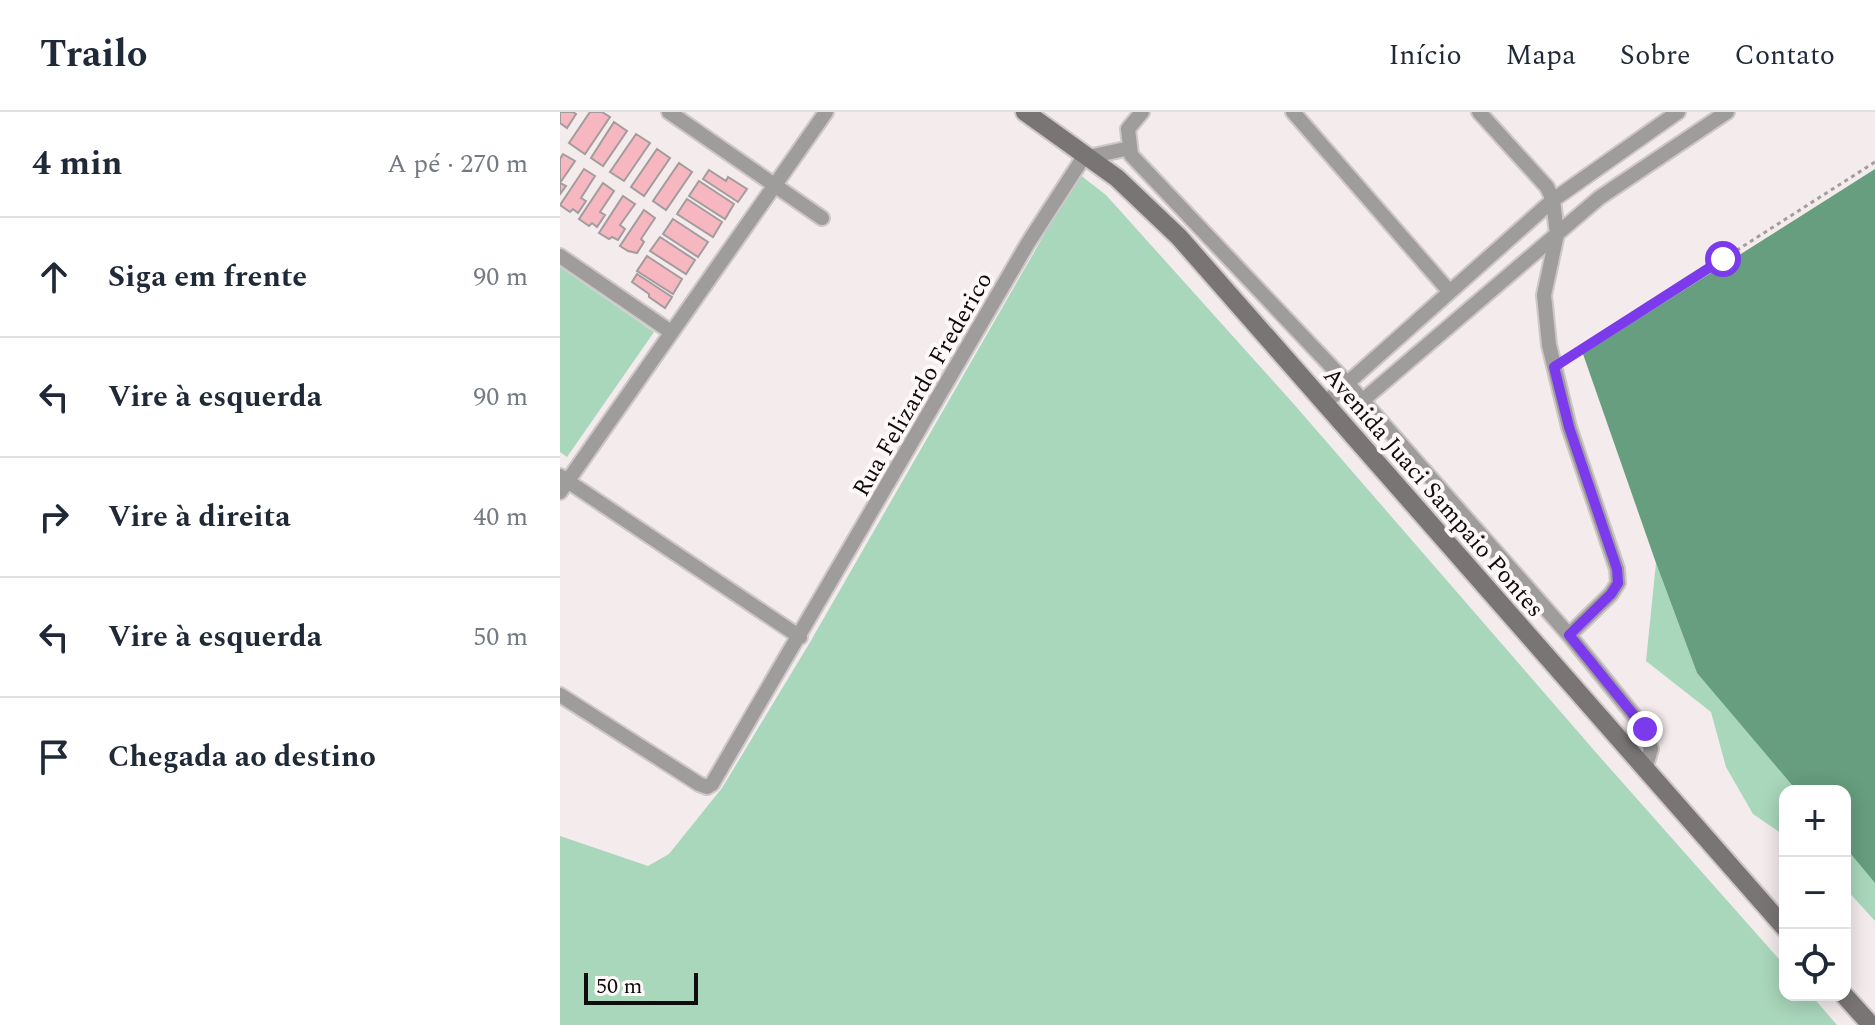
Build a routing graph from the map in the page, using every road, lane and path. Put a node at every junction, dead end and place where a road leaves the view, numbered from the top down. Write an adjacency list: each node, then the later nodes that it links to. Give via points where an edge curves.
1 (669, 112): 13 (street)
2 (826, 112): 13 (street)
3 (1025, 112): 11 (main road, Avenida Juaci Sampaio Pontes)
4 (1142, 112): 10 (street, via 1128,129)
5 (1293, 112): 18 (street)
6 (1479, 112): 14 (street)
7 (1727, 112): 9 (street)
8 (1671, 114): 9 (street); 14 (street)
9 (1682, 141): 16 (street)
10 (1130, 148): 11 (street); 21 (street, via 1131,155)
11 (1086, 156): 23 (main road, Avenida Juaci Sampaio Pontes, via 1179,237); 26 (street, Rua Felizardo Frederico, via 1028,243)
12 (1875, 162): 20 (path)
13 (775, 185): 15 (street); 19 (street)
14 (1553, 200): 16 (street); 18 (street)
15 (822, 218)
16 (1557, 234): 20 (street, via 1544,295); 22 (street)
17 (560, 256): 19 (street)
18 (1449, 291): 21 (street)
19 (671, 332): 24 (street)
20 (1554, 367): 25 (street, via 1618,583)
21 (1347, 383): 22 (street); 23 (street)
22 (1362, 401): 25 (street)
23 (1324, 404): 28 (main road, Avenida Juaci Sampaio Pontes)
24 (563, 483): 26 (street)
25 (1569, 635): 28 (street, via 1645,729 1651,749)
26 (800, 637): 27 (street, Rua Felizardo Frederico, via 717,779 707,787)
27 (560, 695)
28 (1645, 769): 29 (main road, Avenida Juaci Sampaio Pontes)
29 (1779, 921)
30 (1849, 1001): 31 (main road)
31 (1871, 1025)

